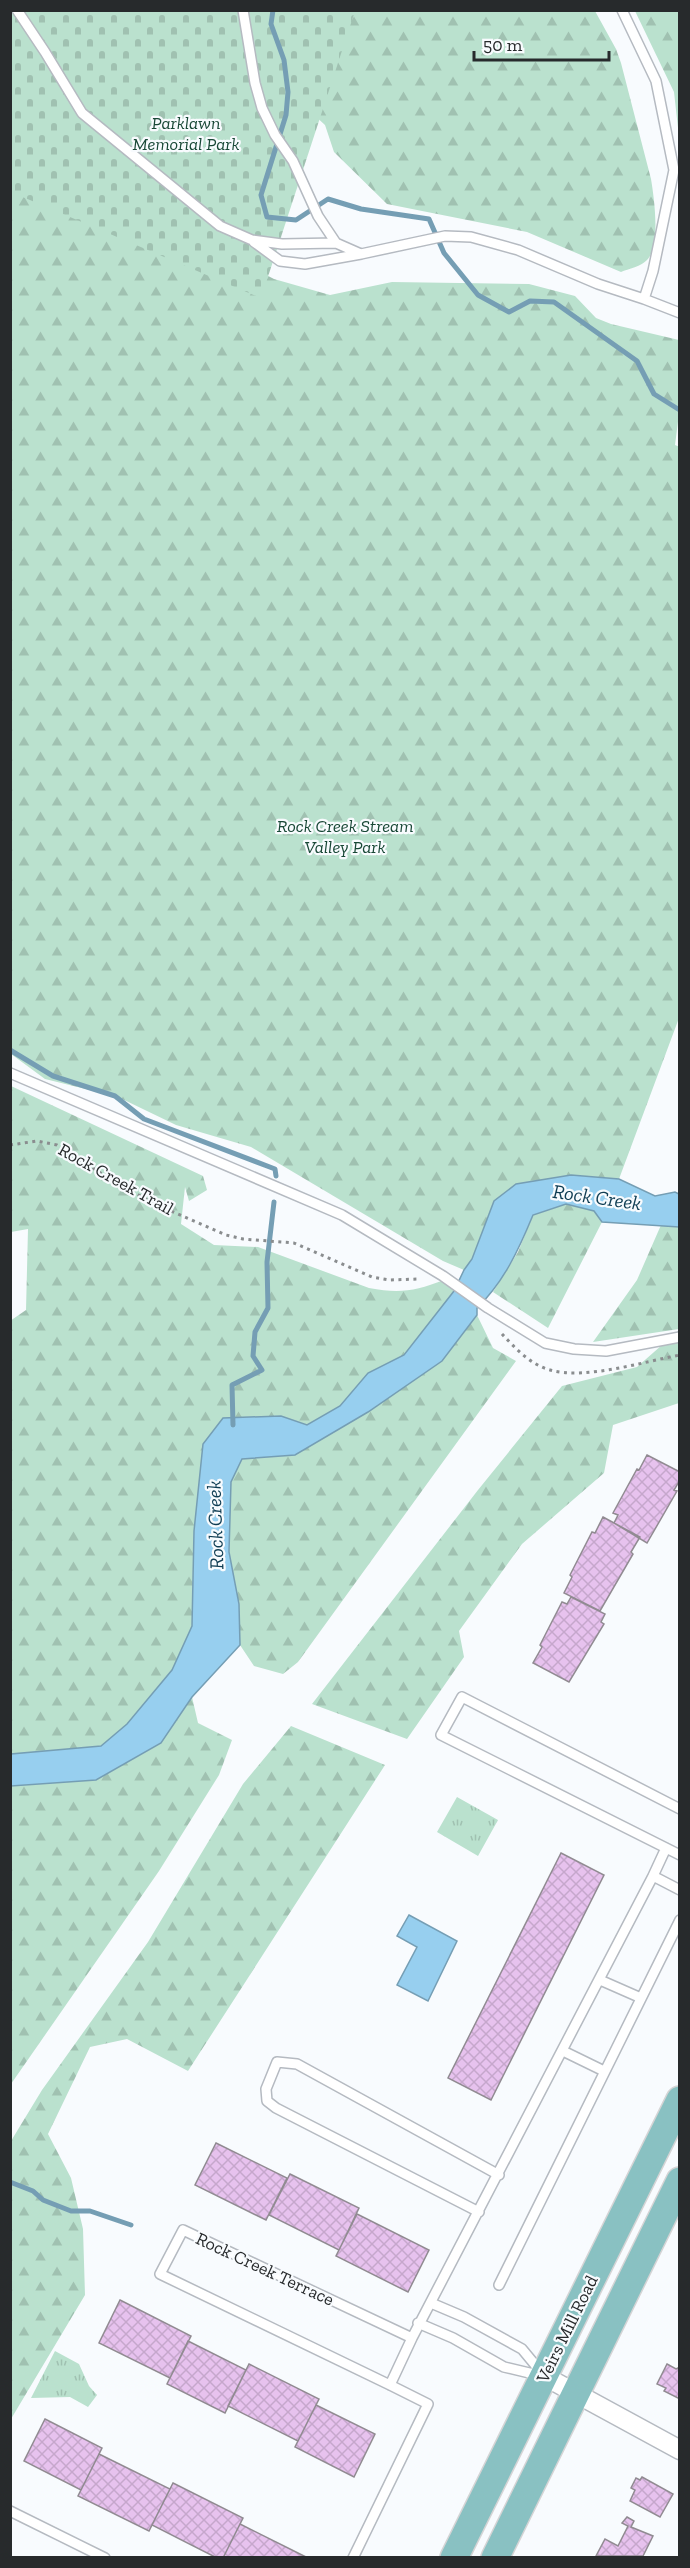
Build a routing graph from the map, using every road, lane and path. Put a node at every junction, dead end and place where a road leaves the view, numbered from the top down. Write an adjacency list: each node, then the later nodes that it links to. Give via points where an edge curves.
1 (17, 10): 4 (lane, via 82,113 220,226)
2 (243, 10): 5 (lane, via 262,108)
3 (622, 10): 7 (lane, via 656,81 674,170)
4 (252, 240): 5 (lane); 6 (lane, via 280,261 305,264)
5 (336, 243): 6 (lane)
6 (361, 254): 7 (lane, via 445,236 471,237 518,250)
7 (644, 299): 8 (lane)
8 (680, 313)
9 (10, 1074): 11 (lane, via 342,1215)
10 (10, 1145): 11 (path, Rock Creek Trail, via 48,1141 155,1204 226,1235 294,1243 372,1277 407,1280)
11 (443, 1276): 12 (lane, via 545,1343 606,1351)
12 (680, 1337)
13 (680, 1809): 14 (lane, via 462,1697 441,1735)
14 (666, 1848): 15 (lane); 16 (lane)
15 (680, 1855)
16 (654, 1876): 17 (lane); 19 (lane)
17 (680, 1890)
18 (680, 1920): 20 (lane)
19 (600, 1980): 20 (lane); 21 (lane)
20 (641, 1998): 22 (lane)
21 (563, 2051): 22 (lane); 24 (lane)
22 (604, 2072): 27 (lane)
23 (680, 2100): 31 (main road, Veirs Mill Road)
24 (499, 2175): 26 (lane); 26 (lane, via 297,2064 277,2062 266,2089 267,2101 276,2108)
25 (680, 2181): 33 (main road, Veirs Mill Road)
26 (479, 2212): 28 (lane)
27 (499, 2285)
28 (431, 2303): 29 (lane); 31 (lane, via 522,2349)
29 (418, 2323): 30 (lane); 31 (lane, via 504,2367)
30 (412, 2338): 32 (lane); 32 (lane, Rock Creek Terrace, via 183,2230 160,2274)
31 (544, 2376): 33 (street); 38 (main road, Veirs Mill Road)
32 (390, 2385): 37 (lane, Rock Creek Terrace, via 428,2404)
33 (576, 2393): 34 (street); 39 (main road, Veirs Mill Road)
34 (680, 2450)
35 (10, 2511): 36 (lane)
36 (105, 2558)
37 (353, 2558)
38 (454, 2558)
39 (495, 2558)

